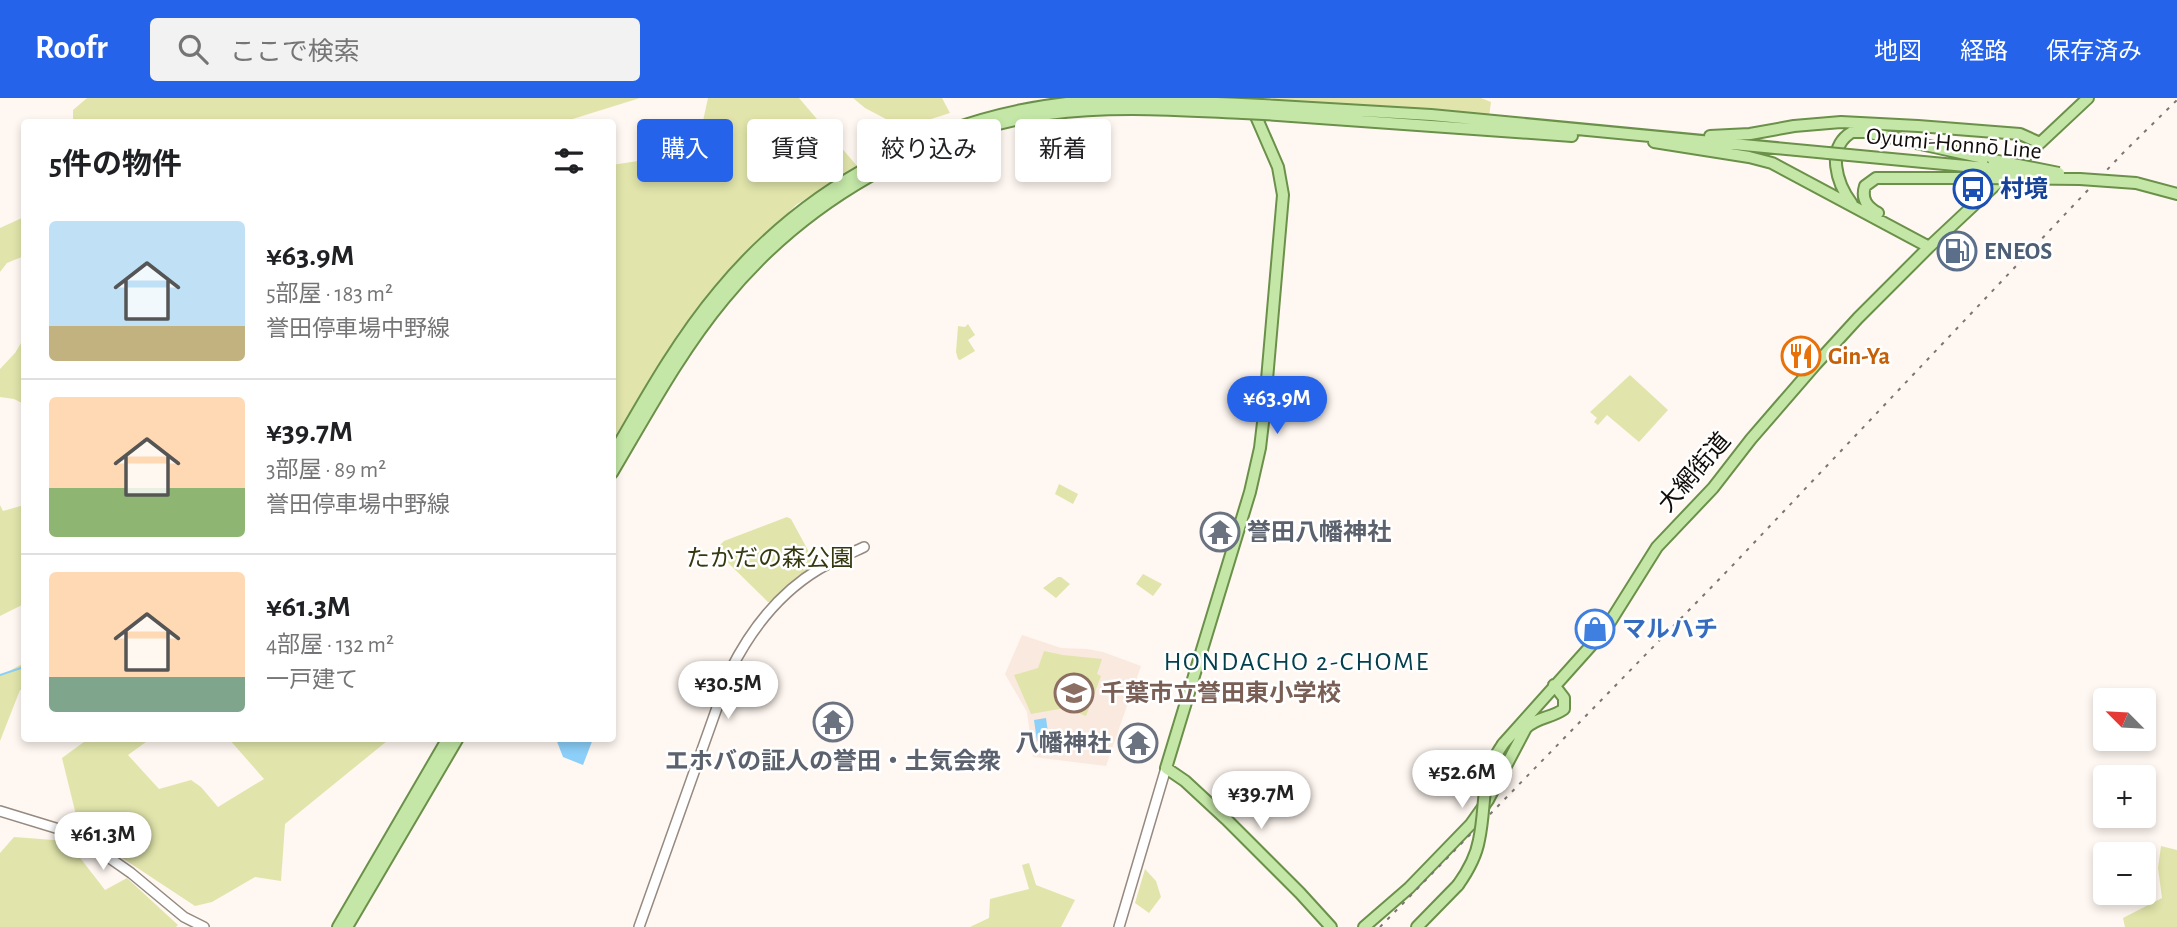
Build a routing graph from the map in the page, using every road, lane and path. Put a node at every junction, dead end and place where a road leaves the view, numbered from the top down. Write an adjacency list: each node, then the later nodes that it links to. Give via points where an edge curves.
1 (2088, 98): 4 (main road, 大網街道)
2 (1244, 105): 3 (main road, Oyumi-Honnō Line, bridge); 10 (main road, Oyumi-Honnō Line, via 1115,100 1028,108 951,130 859,172 781,229 720,289 671,358); 11 (main road, Oyumi-Honnō Line, via 1131,107 1026,118 934,145 867,178 785,236 730,292 680,361); 16 (main road, via 1278,167 1283,195 1263,425 1250,492)
3 (1648, 138): 4 (main road, via 1739,135 1842,122 2020,134); 5 (main road, Oyumi-Honnō Line, bridge); 8 (main road, via 1772,163)
4 (2040, 143): 9 (main road, 大網街道)
5 (1990, 164): 6 (main road, Oyumi-Honnō Line, bridge); 8 (main road, via 1852,132 1840,144 1837,170 1839,183)
6 (2136, 183): 7 (main road, Oyumi-Honnō Line); 9 (main road, bridge, via 1871,180 1865,186 1865,201 1872,210 1922,237)
7 (2177, 194)
8 (1854, 206): 9 (main road)
9 (1929, 247): 13 (main road, 大網街道, via 1806,374 1713,488 1657,547 1610,623)
10 (616, 449)
11 (616, 466)
12 (864, 547): 21 (street, via 792,588 746,640 727,678)
13 (1554, 685): 24 (main road, via 1564,698 1563,709 1526,728 1471,824); 25 (main road, 大網街道, bridge, via 1492,760 1470,867)
14 (446, 742): 19 (main road)
15 (456, 742): 20 (main road)
16 (1166, 768): 22 (street); 23 (main road, via 1218,812)
17 (0, 811): 18 (street, via 81,838 184,917)
18 (204, 927)
19 (338, 927)
20 (347, 927)
21 (639, 927)
22 (1119, 927)
23 (1331, 927)
24 (1364, 927)
25 (1417, 927)

